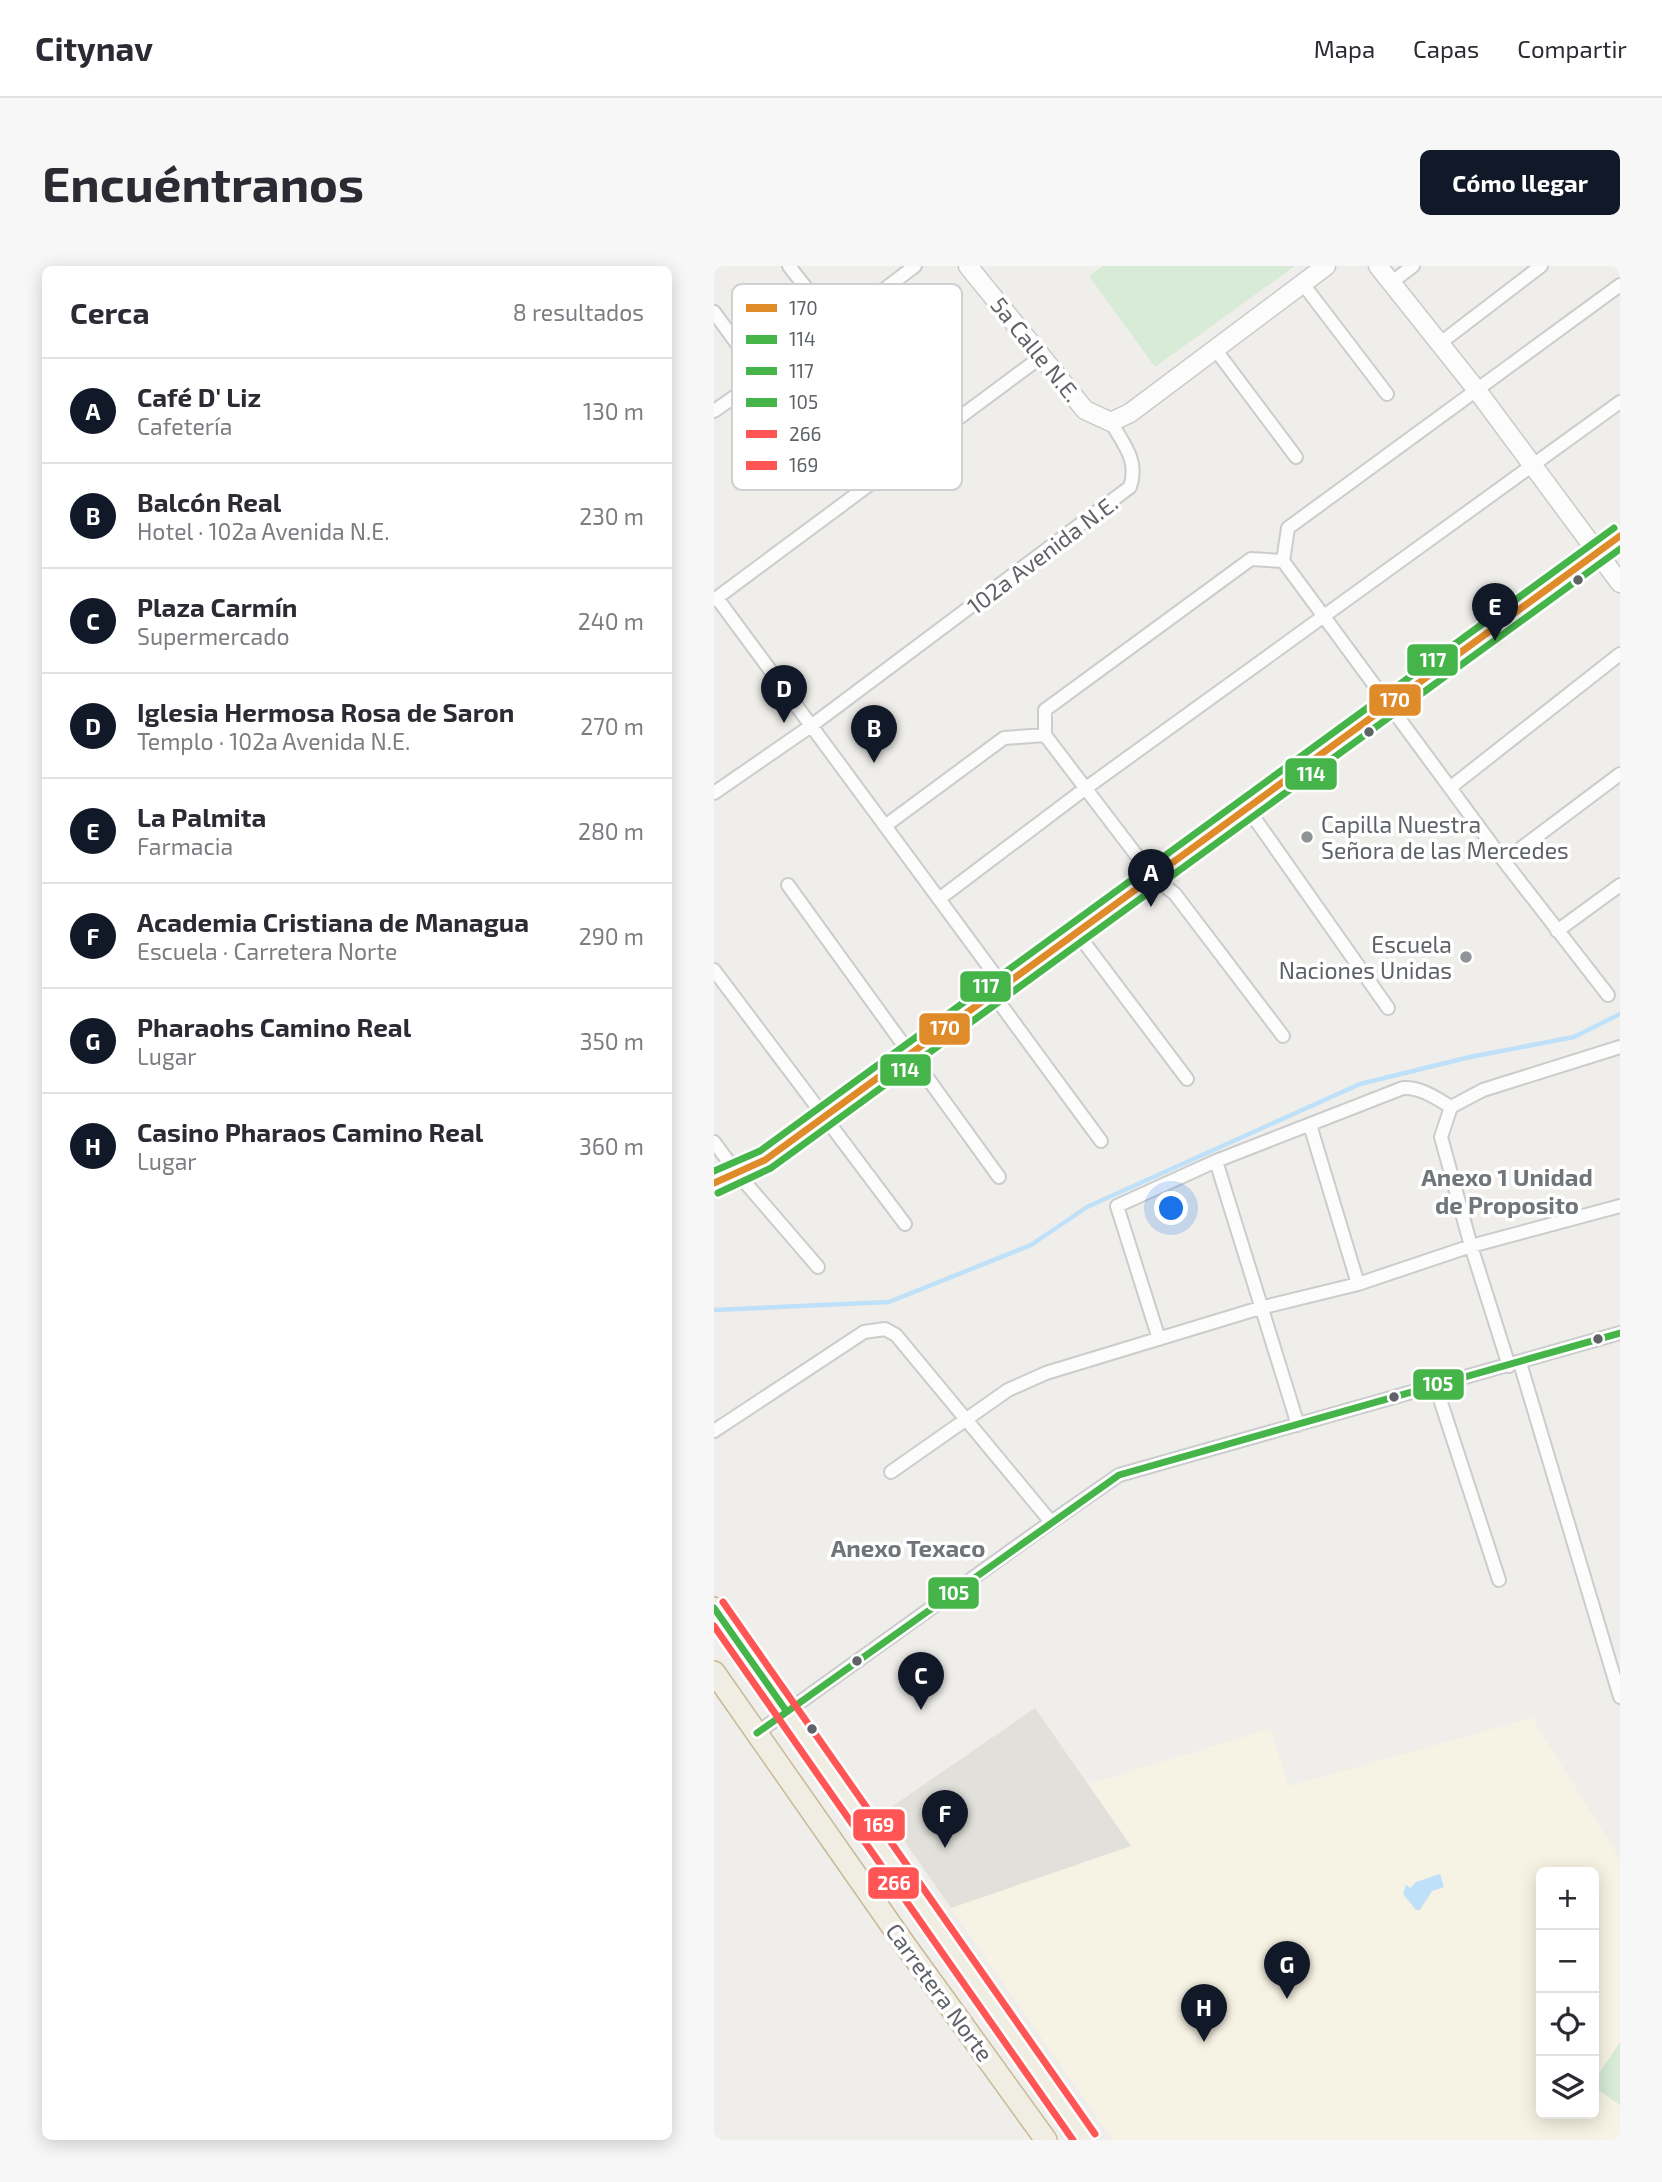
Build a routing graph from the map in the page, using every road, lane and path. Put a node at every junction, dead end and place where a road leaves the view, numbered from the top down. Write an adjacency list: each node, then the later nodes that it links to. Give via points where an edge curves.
1 (789, 266): 9 (street)
2 (915, 266): 10 (street)
3 (968, 266): 17 (street, 5a Calle N.E.)
4 (1326, 266): 11 (street)
5 (1378, 266): 8 (street)
6 (1413, 266): 8 (street)
7 (1541, 266): 15 (street)
8 (1392, 282): 15 (street)
9 (803, 284)
10 (891, 284)
11 (1303, 284): 16 (street); 19 (street)
12 (1620, 285): 18 (street)
13 (714, 312): 14 (street)
14 (732, 337)
15 (1439, 344): 18 (street)
16 (1215, 349): 24 (street, via 1130,413); 25 (street)
17 (1041, 357): 23 (street); 24 (street, 5a Calle N.E., via 1085,410)
18 (1476, 389): 26 (street); 30 (street, via 1288,528)
19 (1387, 394)
20 (732, 398): 22 (street)
21 (1620, 402): 26 (street)
22 (714, 411)
23 (962, 416)
24 (1111, 422): 36 (street, 102a Avenida N.E., via 1132,461 1135,473 1130,487)
25 (1296, 457)
26 (1532, 466): 29 (street); 33 (street)
27 (862, 490): 32 (street)
28 (1620, 536): 29 (street)
29 (1599, 553): 31 (street); 35 (street)
30 (1283, 561): 33 (street); 37 (street, via 1251,559 1045,710)
31 (1620, 583)
32 (716, 599): 36 (street)
33 (1324, 617): 35 (street); 40 (street)
34 (1620, 654): 39 (street)
35 (1390, 704): 39 (street); 42 (street)
36 (811, 726): 41 (street, 102a Avenida N.E.); 43 (street)
37 (1045, 735): 40 (street); 43 (street, via 1004,738)
38 (1620, 774): 44 (street)
39 (1451, 787): 44 (street)
40 (1086, 788): 45 (street); 48 (street)
41 (714, 793)
42 (1248, 809): 45 (street); 54 (street)
43 (885, 826): 48 (street)
44 (1504, 861): 49 (street)
45 (1153, 877): 50 (street); 55 (street, via 1175,894)
46 (788, 884): 57 (street)
47 (1620, 885): 49 (street)
48 (939, 898): 52 (street, via 995,975)
49 (1557, 931): 53 (street)
50 (1077, 933): 52 (street); 58 (street)
51 (714, 970): 60 (street)
52 (1000, 989): 57 (street); 62 (street, via 1001,1005)
53 (1608, 995)
54 (1388, 1008)
55 (1283, 1036)
56 (1620, 1046): 59 (street, via 1483,1090)
57 (911, 1054): 60 (street); 66 (street)
58 (1187, 1079)
59 (1451, 1107): 61 (street, via 1427,1093 1403,1088); 70 (street, via 1441,1137)
60 (824, 1117): 65 (street, via 765,1160); 69 (street)
61 (1310, 1125): 64 (street); 72 (street)
62 (1101, 1141)
63 (714, 1142): 65 (street)
64 (1216, 1161): 73 (street); 75 (street, via 1117,1206)
65 (737, 1173): 67 (street); 71 (street)
66 (999, 1177)
67 (714, 1183)
68 (1620, 1206): 70 (street)
69 (905, 1224)
70 (1471, 1246): 72 (street); 76 (street)
71 (818, 1267)
72 (1358, 1284): 73 (street)
73 (1260, 1308): 75 (street); 79 (street)
74 (1620, 1333): 76 (street)
75 (1159, 1339): 78 (street, via 1046,1373 1008,1390)
76 (1515, 1364): 77 (street); 86 (street)
77 (1436, 1387): 79 (street); 83 (street)
78 (966, 1418): 80 (street, via 896,1335 885,1329 863,1332); 81 (street); 82 (street)
79 (1298, 1425): 82 (street, via 1119,1475)
80 (714, 1431)
81 (891, 1472)
82 (1051, 1522): 87 (street)
83 (1499, 1580)
84 (714, 1608): 87 (highway, Carretera Norte)
85 (714, 1672): 88 (highway, Carretera Norte)
86 (1620, 1697)
87 (787, 1712): 88 (street); 89 (highway, Carretera Norte)
88 (757, 1733): 90 (highway, Carretera Norte)
89 (945, 1939): 90 (highway, via 929,1958 962,2010); 92 (highway, Carretera Norte)
90 (979, 2048): 91 (highway, Carretera Norte)
91 (1046, 2140)
92 (1086, 2140)

